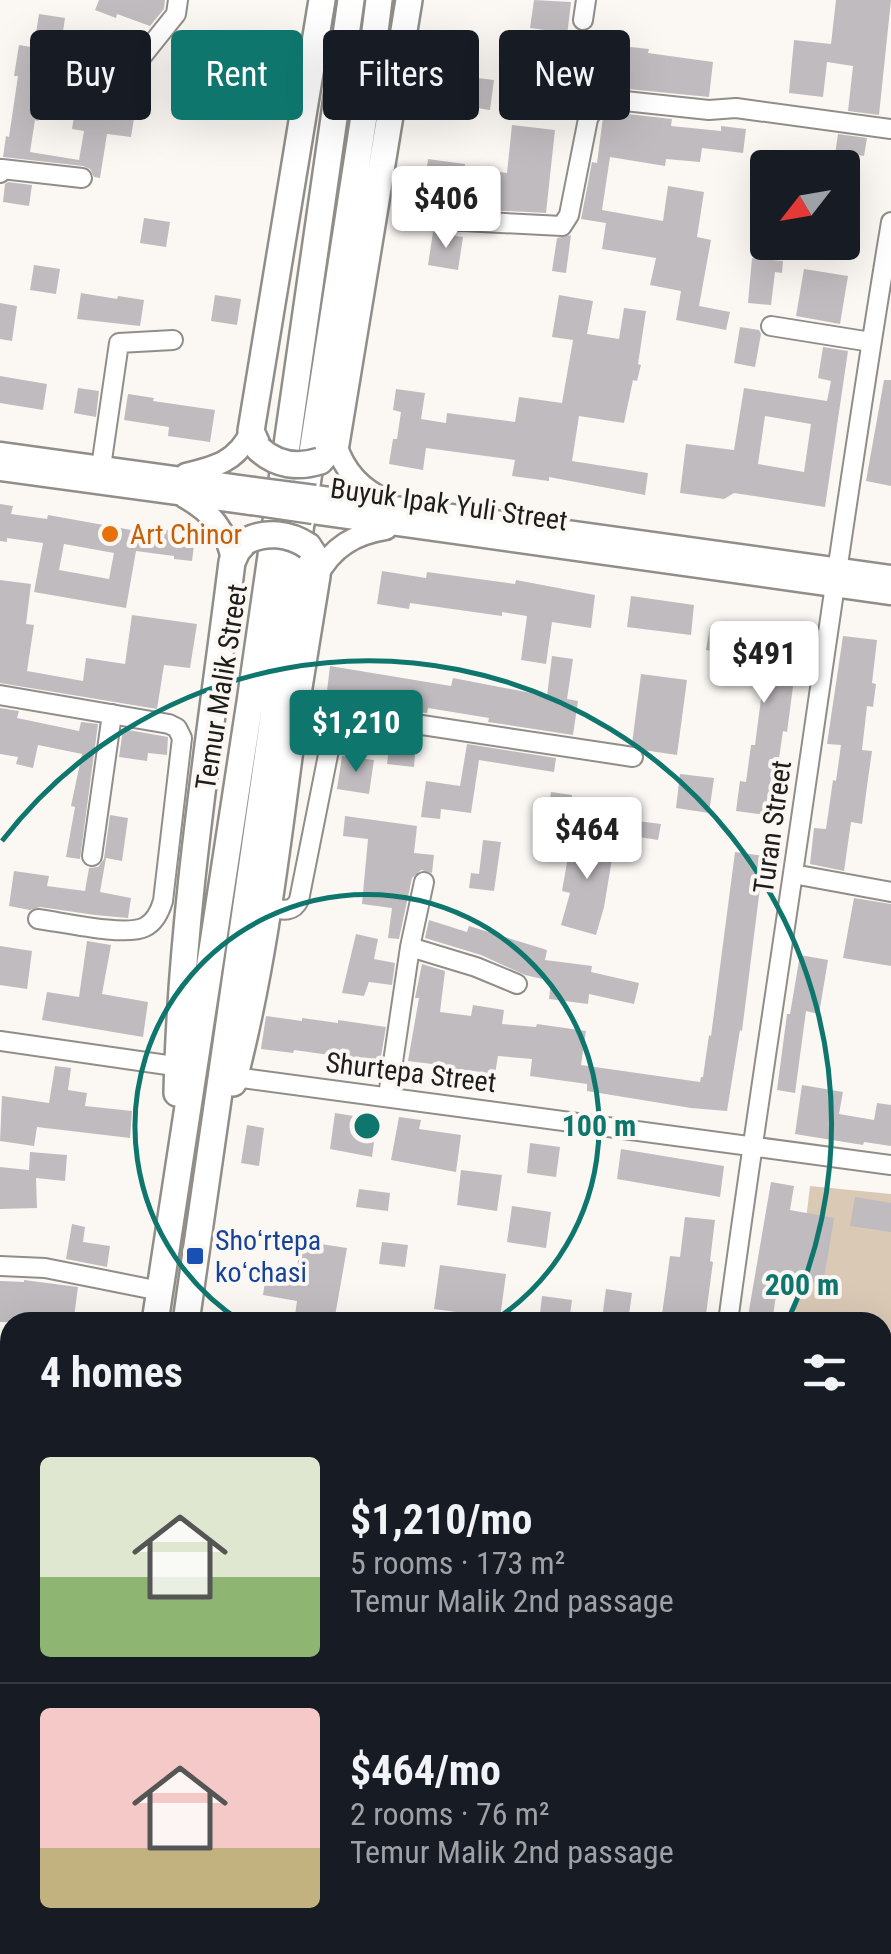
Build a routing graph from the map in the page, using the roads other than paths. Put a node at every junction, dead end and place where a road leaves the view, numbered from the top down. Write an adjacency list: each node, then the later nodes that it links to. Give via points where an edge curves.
1 (178, 0): 11 (street, via 176,14)
2 (322, 0): 21 (highway)
3 (351, 0): 47 (highway, Temur Malik Street)
4 (379, 0): 9 (highway, Temur Malik Street)
5 (389, 0): 10 (highway)
6 (409, 0): 22 (highway)
7 (586, 0): 8 (street)
8 (583, 20)
9 (375, 30)
10 (378, 30)
11 (151, 45)
12 (364, 120): 48 (highway, Temur Malik Street, via 300,530)
13 (891, 129): 16 (street, via 606,99 588,119 570,215 562,226)
14 (0, 173): 15 (street)
15 (82, 178)
16 (423, 219)
17 (891, 222): 19 (street, Turan Street)
18 (771, 326): 19 (street)
19 (878, 336): 31 (street, Turan Street)
20 (174, 340): 24 (street, via 118,343)
21 (255, 440): 22 (highway, bridge, via 270,458 288,464 308,464); 26 (main road)
22 (328, 452): 27 (main road)
23 (0, 453): 24 (main road, Buyuk Ipak Yuli Street)
24 (101, 467): 26 (main road, Buyuk Ipak Yuli Street)
25 (0, 470): 26 (main road, Buyuk Ipak Yuli Street)
26 (174, 485): 27 (main road, Buyuk Ipak Yuli Street, bridge); 28 (main road)
27 (408, 518): 29 (main road, via 348,541); 31 (main road, Buyuk Ipak Yuli Street)
28 (239, 551): 29 (highway, bridge, via 258,536 294,538 316,558); 41 (highway)
29 (317, 576): 42 (highway)
30 (891, 576): 31 (main road, Buyuk Ipak Yuli Street)
31 (834, 577): 32 (main road, Buyuk Ipak Yuli Street); 37 (street, Turan Street)
32 (891, 594)
33 (0, 694): 34 (street)
34 (112, 714): 36 (street); 40 (street, via 170,724 182,738)
35 (633, 757): 42 (street, via 339,715 300,900 290,910)
36 (92, 856)
37 (793, 874): 39 (street); 50 (street, Turan Street)
38 (424, 882): 44 (street)
39 (891, 892)
40 (163, 900): 41 (street); 43 (street, via 153,921 133,931)
41 (190, 905): 47 (highway)
42 (270, 908): 48 (highway, via 244,1041)
43 (38, 919)
44 (410, 947): 45 (street); 49 (street)
45 (516, 984)
46 (0, 1041): 47 (street)
47 (186, 1067): 53 (highway, Temur Malik Street)
48 (228, 1076): 49 (street, Shurtepa Street); 55 (highway, Temur Malik Street)
49 (388, 1096): 50 (street, Shurtepa Street)
50 (752, 1144): 51 (street, Shurtepa Street); 56 (street, Turan Street)
51 (891, 1164)
52 (0, 1266): 53 (street)
53 (160, 1291): 54 (highway, Temur Malik Street)
54 (157, 1312)
55 (187, 1312)
56 (729, 1312)

